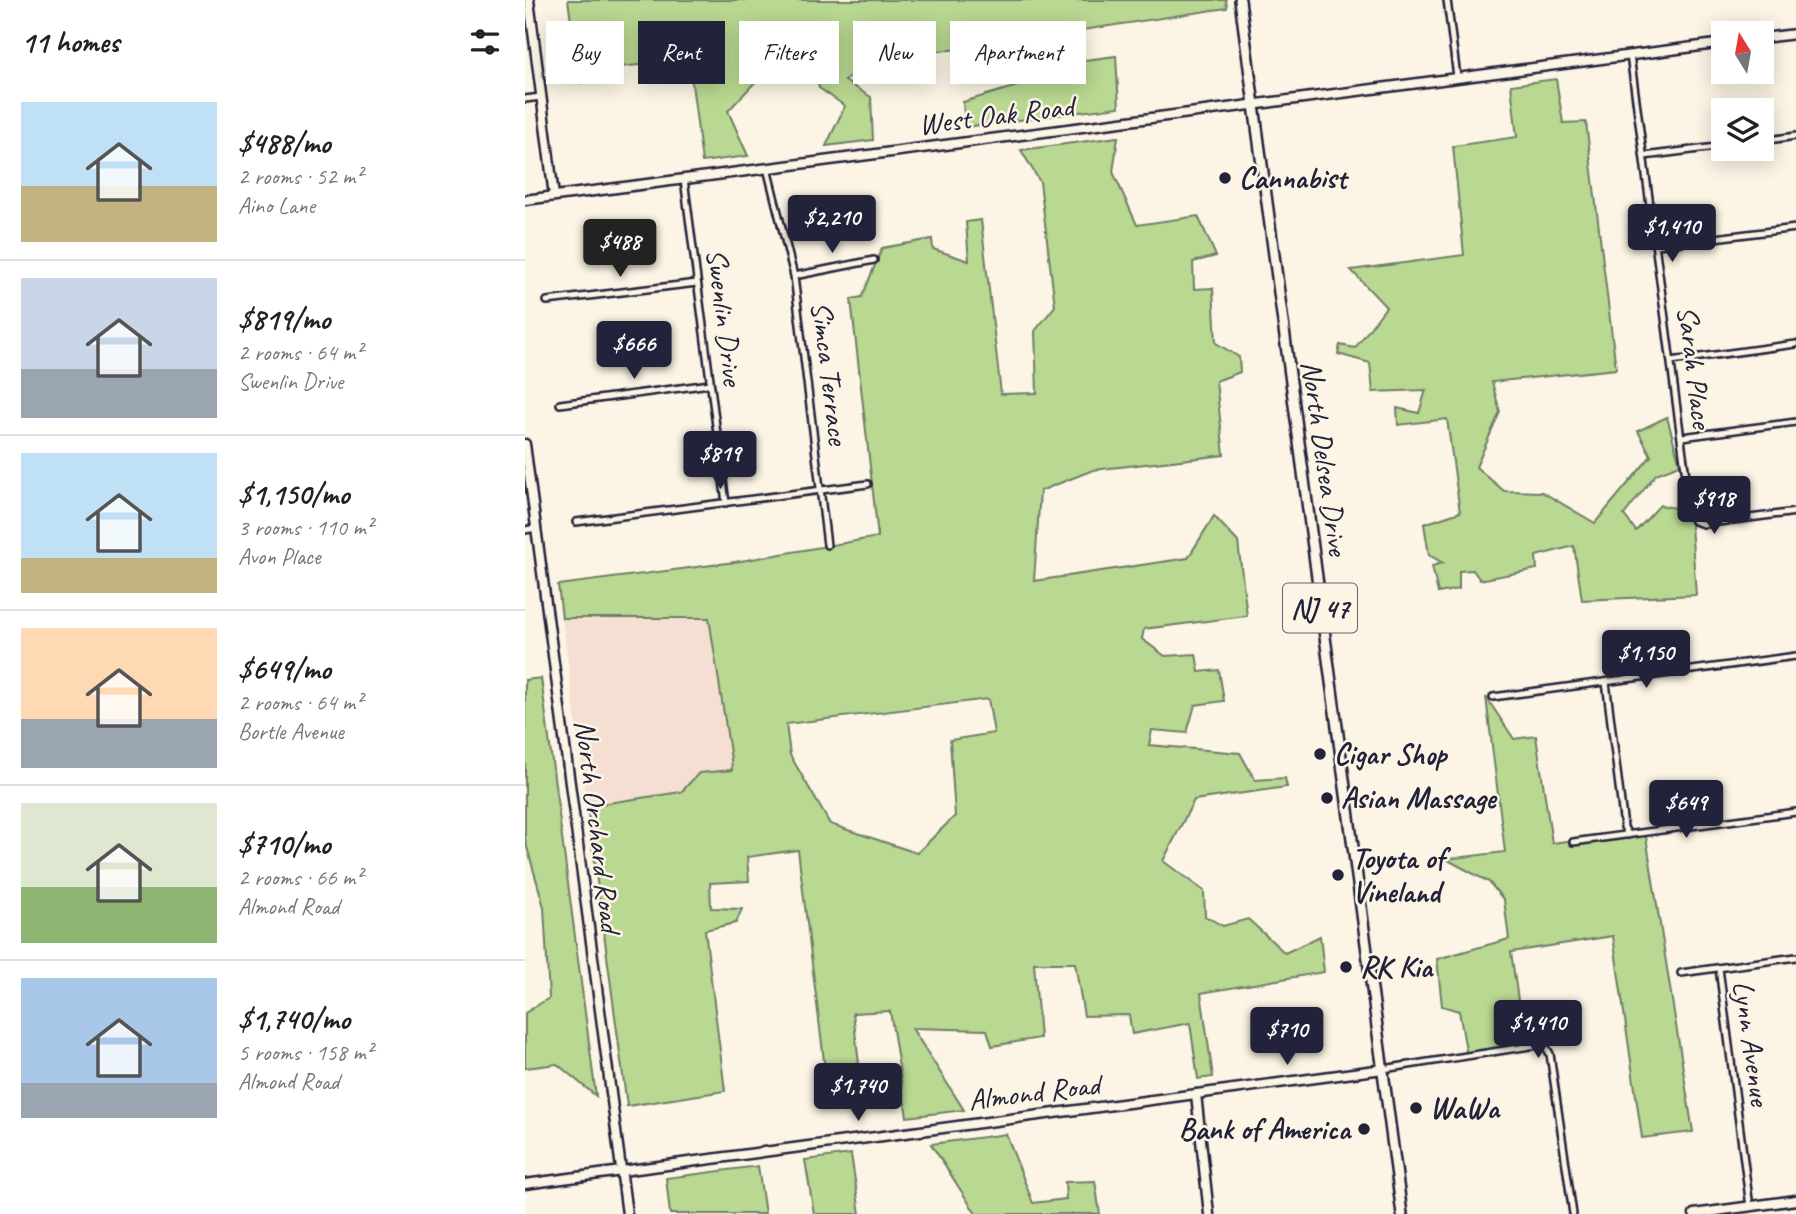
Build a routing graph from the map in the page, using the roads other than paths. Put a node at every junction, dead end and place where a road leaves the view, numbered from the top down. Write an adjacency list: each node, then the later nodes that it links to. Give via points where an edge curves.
1 (529, 0): 9 (street)
2 (1240, 0): 11 (main road, North Delsea Drive / NJ 47)
3 (1447, 0): 8 (street)
4 (1796, 34): 5 (street)
5 (1775, 36)
6 (1711, 45): 7 (street, West Oak Road)
7 (1630, 55): 8 (street, West Oak Road); 15 (street, Sarah Place)
8 (1457, 77): 11 (street, West Oak Road)
9 (541, 97): 10 (street); 18 (street)
10 (525, 99)
11 (1254, 104): 16 (street, West Oak Road); 50 (main road, North Delsea Drive / NJ 47)
12 (1796, 136): 13 (street)
13 (1774, 139)
14 (1711, 148): 15 (street)
15 (1644, 156): 21 (street, Sarah Place)
16 (767, 168): 17 (street, West Oak Road); 23 (street, Simca Terrace)
17 (684, 179): 18 (street, West Oak Road); 24 (street, Swenlin Drive)
18 (554, 196): 19 (street, West Oak Road)
19 (525, 200)
20 (1796, 228): 21 (street)
21 (1657, 246): 27 (street, Sarah Place)
22 (874, 260): 23 (street)
23 (794, 276): 34 (street, Simca Terrace)
24 (697, 283): 25 (street); 28 (street, Swenlin Drive)
25 (547, 301)
26 (1796, 344): 27 (street)
27 (1671, 361): 31 (street, Sarah Place)
28 (711, 384): 29 (street); 35 (street, Swenlin Drive)
29 (560, 404)
30 (1796, 422): 31 (street)
31 (1682, 437): 36 (street, Sarah Place, via 1691,514 1698,523)
32 (525, 444): 38 (street, North Orchard Road)
33 (868, 484): 34 (street)
34 (821, 490): 35 (street); 40 (street, Simca Terrace)
35 (726, 503): 37 (street)
36 (1796, 512)
37 (576, 522)
38 (536, 528): 39 (street); 52 (street, North Orchard Road)
39 (525, 530)
40 (827, 545)
41 (1796, 656): 42 (street)
42 (1607, 682): 43 (street); 45 (street)
43 (1493, 696)
44 (1796, 812): 45 (street)
45 (1628, 835): 46 (street)
46 (1573, 842)
47 (1796, 957): 48 (street)
48 (1719, 968): 49 (street); 55 (street, Lynn Avenue)
49 (1682, 973)
50 (1383, 1069): 51 (street, Almond Road); 58 (main road, North Delsea Drive / NJ 47); 59 (street, via 1546,1047 1551,1054)
51 (1196, 1094): 52 (street, Almond Road); 57 (street)
52 (621, 1169): 53 (street, Almond Road); 56 (street, North Orchard Road)
53 (525, 1184)
54 (1796, 1200): 55 (street)
55 (1750, 1207): 60 (street)
56 (627, 1214)
57 (1209, 1214)
58 (1402, 1214)
59 (1573, 1214)
60 (1693, 1214)

